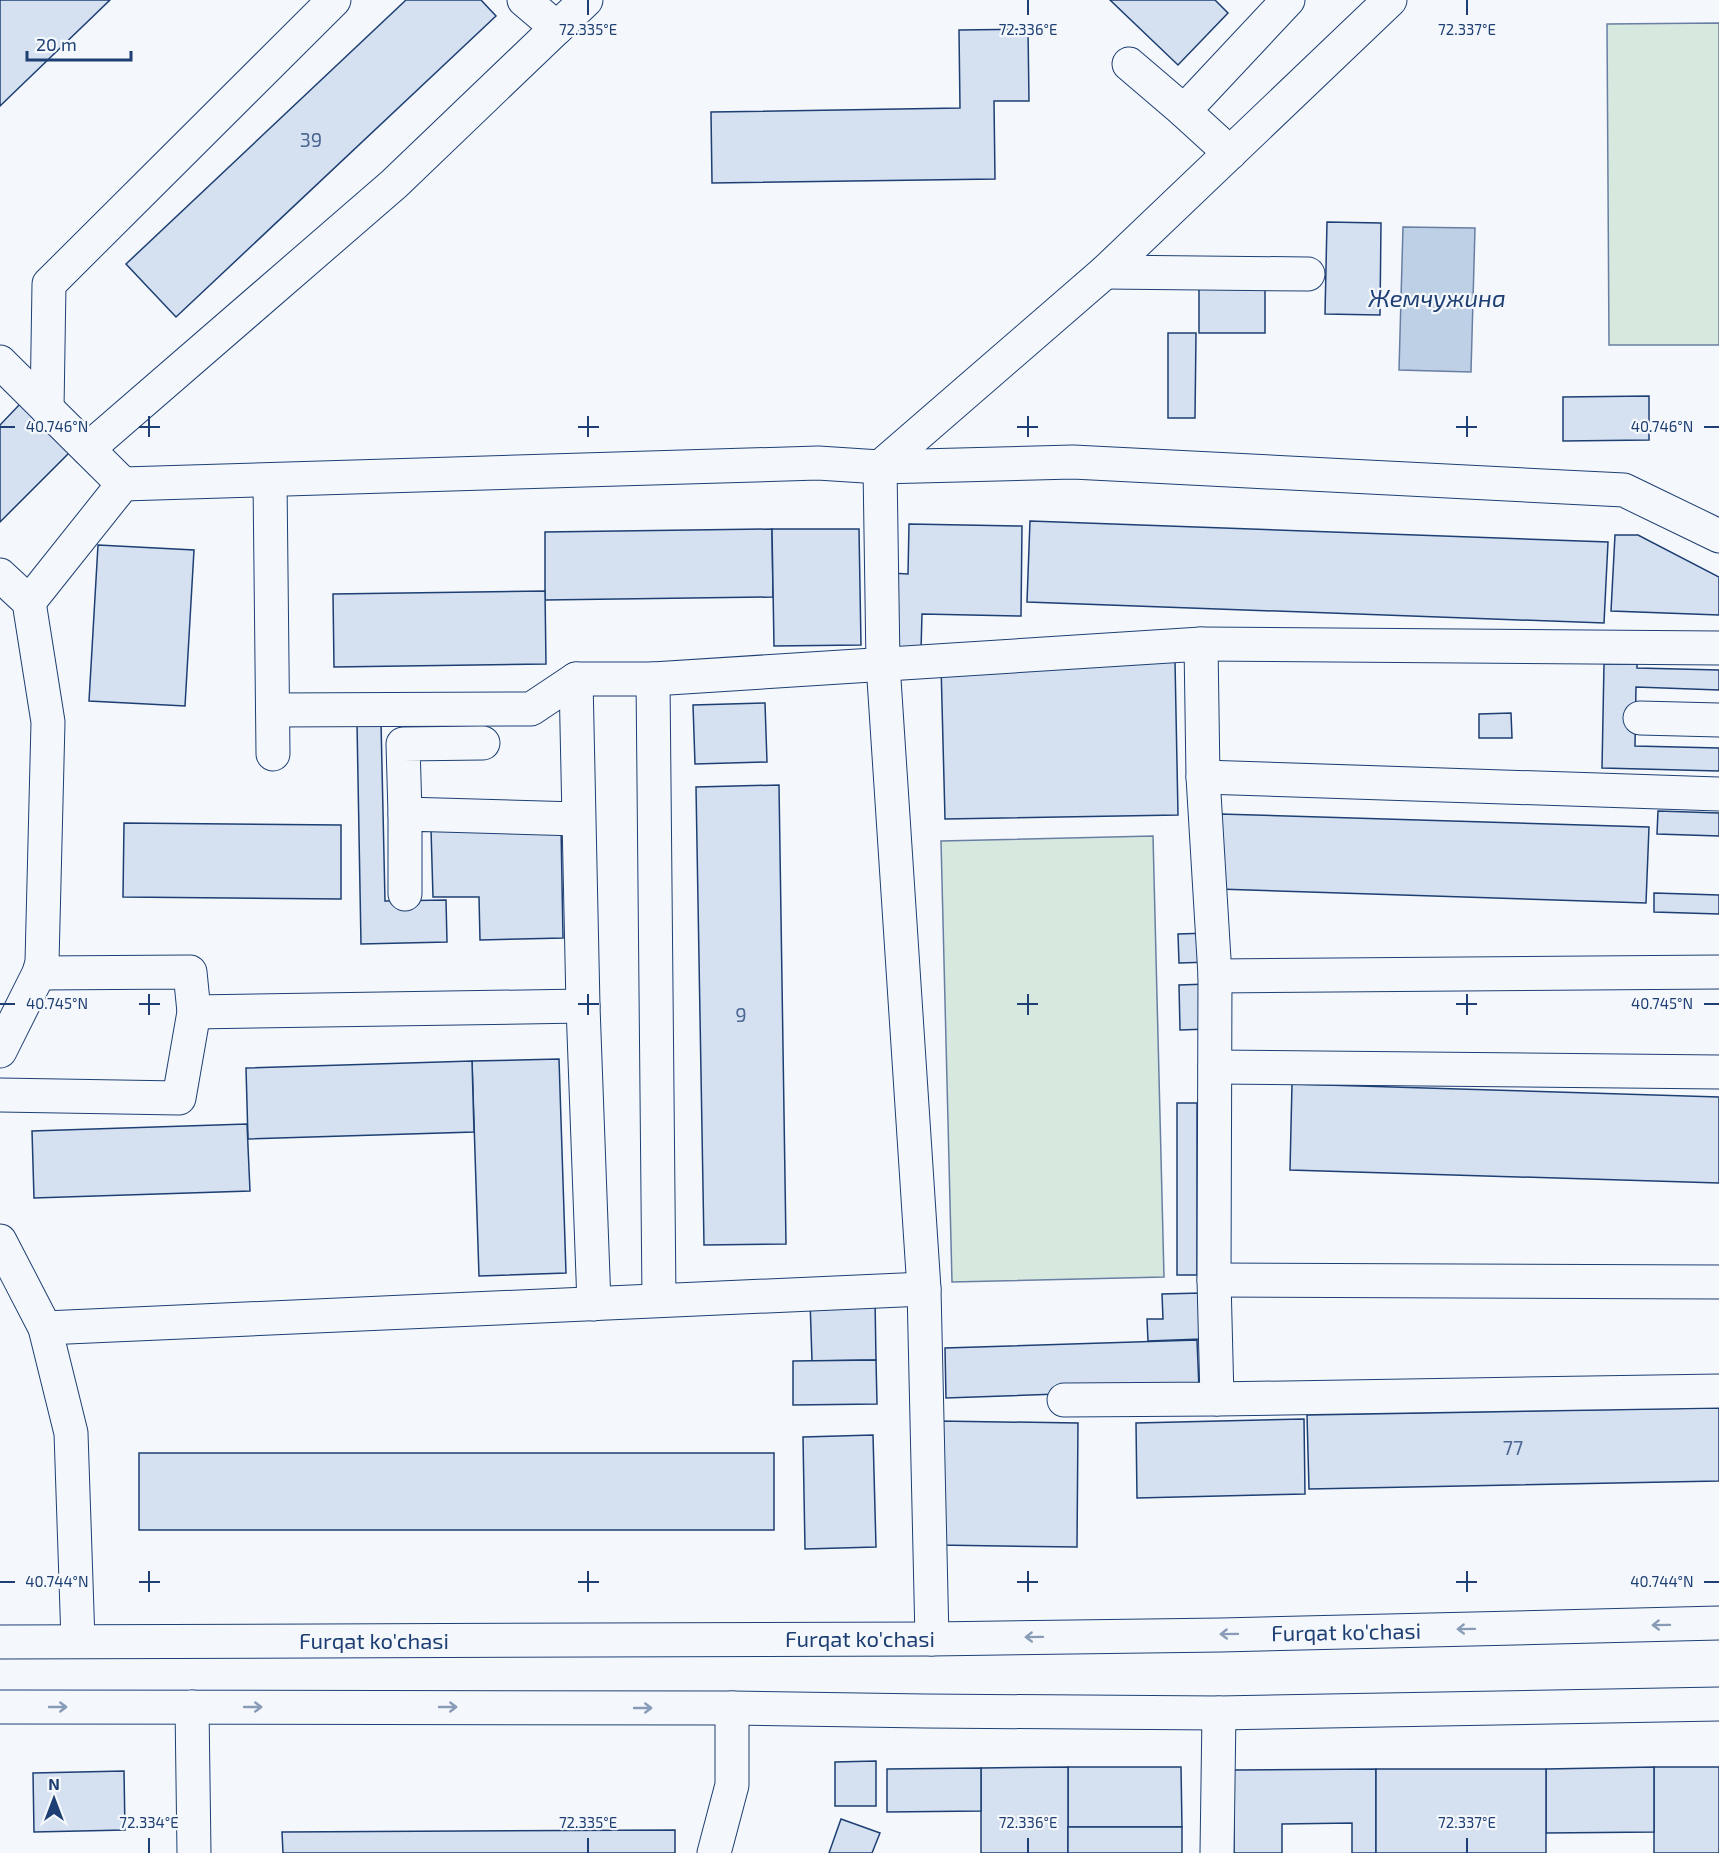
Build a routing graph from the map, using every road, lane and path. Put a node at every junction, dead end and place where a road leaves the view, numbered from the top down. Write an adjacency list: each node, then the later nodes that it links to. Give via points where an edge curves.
1 (334, 0): 13 (street, via 49,284)
2 (524, 0): 6 (street)
3 (586, 0): 6 (street)
4 (1288, 0): 8 (street)
5 (1387, 1): 9 (street)
6 (557, 28): 14 (street, via 394,184)
7 (1128, 64): 8 (street)
8 (1184, 111): 9 (street)
9 (1230, 153): 10 (street)
10 (1105, 272): 11 (street); 15 (street)
11 (1308, 274)
12 (0, 362): 13 (street)
13 (47, 409): 14 (street)
14 (88, 449): 17 (street)
15 (880, 467): 16 (street, via 818,463); 18 (street, via 1073,462 1624,490); 23 (street)
16 (270, 480): 17 (street); 26 (street)
17 (123, 484): 20 (street)
18 (1719, 536)
19 (0, 575): 20 (street)
20 (29, 602): 37 (street, via 48,722)
21 (1200, 644): 22 (street); 23 (street); 31 (street)
22 (1719, 648)
23 (883, 664): 25 (street); 49 (street)
24 (576, 679): 25 (street); 26 (street, via 531,709); 34 (street)
25 (653, 679): 50 (street)
26 (273, 710): 30 (street)
27 (1640, 718): 28 (street)
28 (1719, 720)
29 (483, 743): 33 (street, via 403,744)
30 (273, 754)
31 (1203, 777): 32 (street); 38 (street)
32 (1719, 794)
33 (405, 814): 34 (street); 35 (street)
34 (578, 819): 39 (street)
35 (405, 894)
36 (1719, 972): 38 (street)
37 (39, 973): 40 (street, via 190,972); 41 (street)
38 (1215, 976): 43 (street)
39 (583, 1006): 40 (street); 51 (street)
40 (194, 1012): 45 (street, via 179,1098)
41 (8, 1020): 42 (street)
42 (0, 1051)
43 (1215, 1067): 44 (street); 47 (street)
44 (1719, 1072)
45 (0, 1095)
46 (0, 1241): 52 (street)
47 (1214, 1280): 48 (street); 54 (street)
48 (1719, 1282)
49 (924, 1289): 50 (street); 57 (street)
50 (659, 1300): 51 (street)
51 (594, 1304): 52 (street)
52 (45, 1328): 58 (street, via 71,1433)
53 (1719, 1391): 54 (street)
54 (1217, 1399): 55 (street)
55 (1064, 1400)
56 (1719, 1623): 57 (street, Furqat ko'chasi, one-way to 57)
57 (932, 1639): 58 (street, Furqat ko'chasi)
58 (78, 1641): 59 (street, Furqat ko'chasi)
59 (0, 1642)
60 (1719, 1704): 64 (street)
61 (0, 1707): 62 (street, one-way to 62)
62 (192, 1707): 63 (street, one-way to 63); 65 (street)
63 (732, 1708): 64 (street); 66 (street, via 732,1785)
64 (1219, 1713): 67 (street)
65 (194, 1853)
66 (714, 1853)
67 (1217, 1853)

